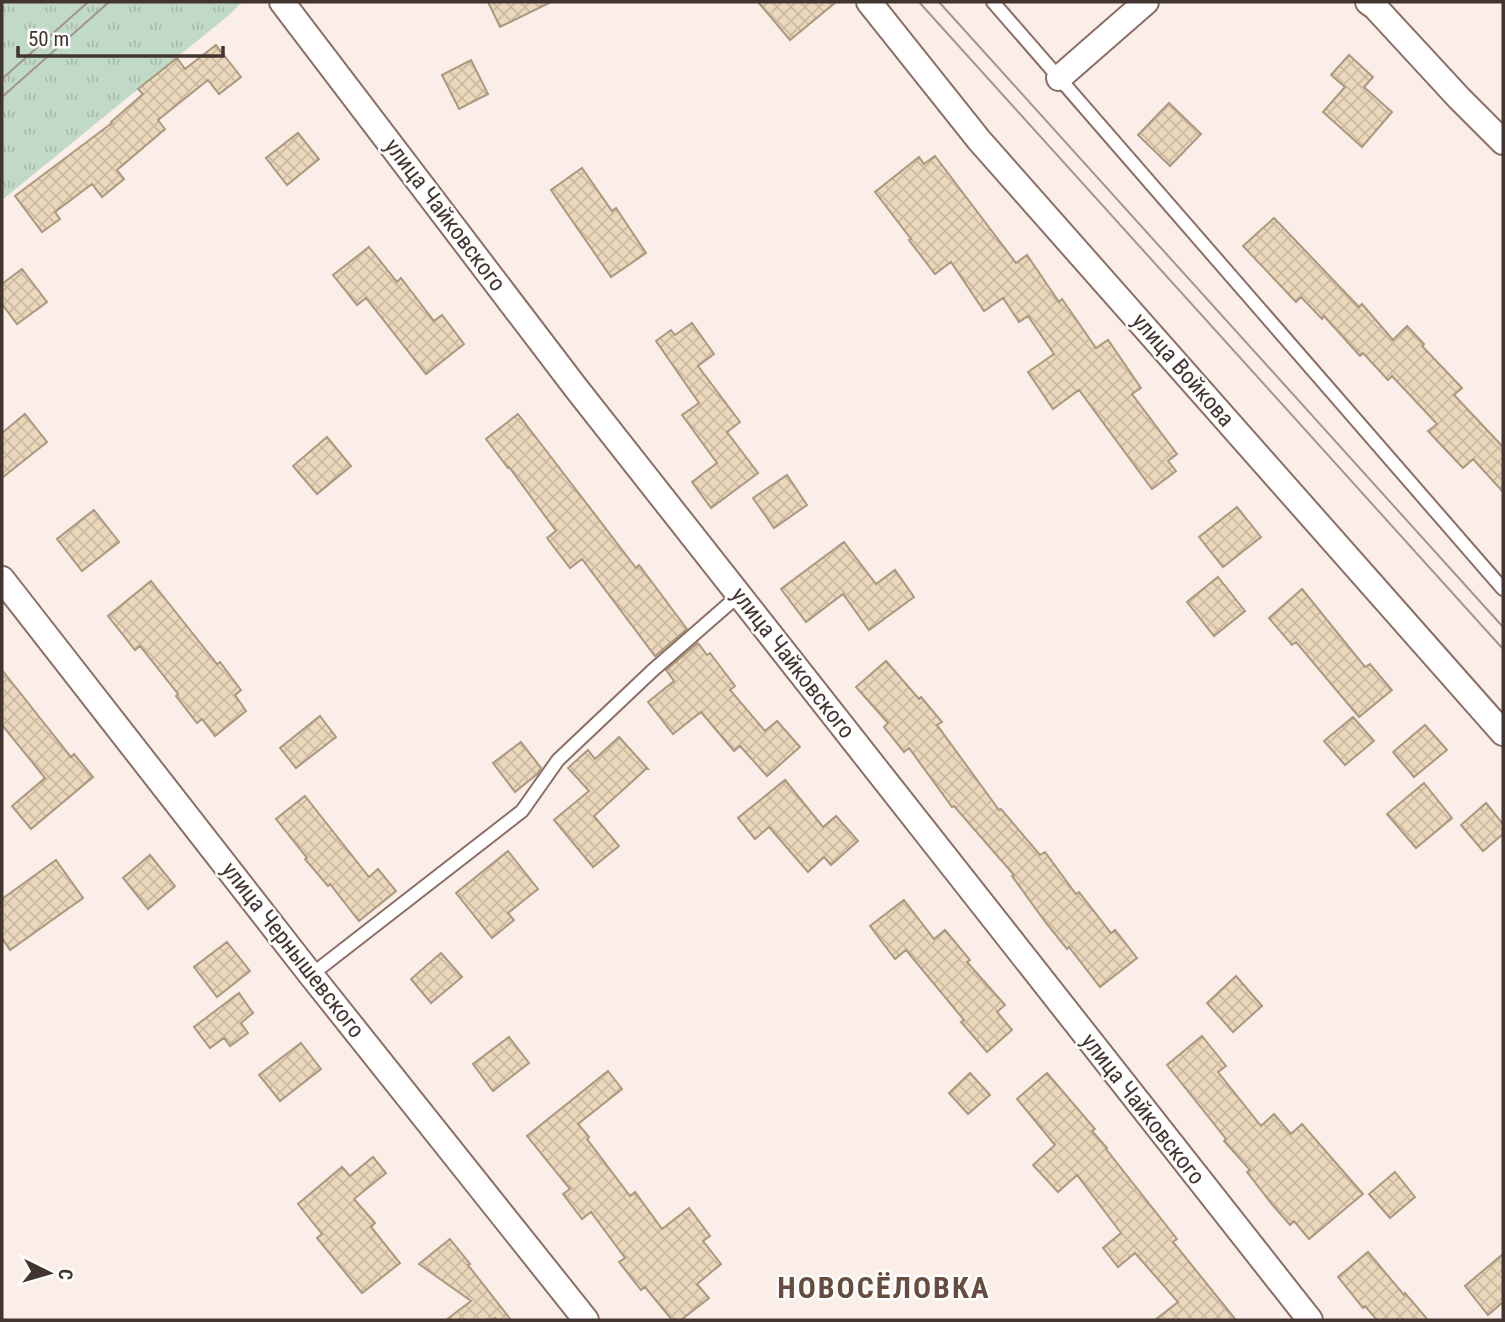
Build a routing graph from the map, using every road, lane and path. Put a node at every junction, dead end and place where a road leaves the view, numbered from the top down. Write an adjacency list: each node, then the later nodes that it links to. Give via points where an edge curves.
1 (282, 2): 10 (street, улица Чайковского)
2 (869, 2): 11 (street, улица Войкова, via 979,140)
3 (993, 2): 6 (lane)
4 (1146, 2): 6 (street)
5 (1374, 4): 7 (street)
6 (1059, 78): 9 (lane)
7 (1503, 142)
8 (2, 579): 12 (street, улица Чернышевского)
9 (1503, 589)
10 (739, 595): 12 (lane, via 558,760 522,811); 14 (street, улица Чайковского)
11 (1503, 733)
12 (311, 975): 13 (street, улица Чернышевского)
13 (586, 1320)
14 (1310, 1320)

